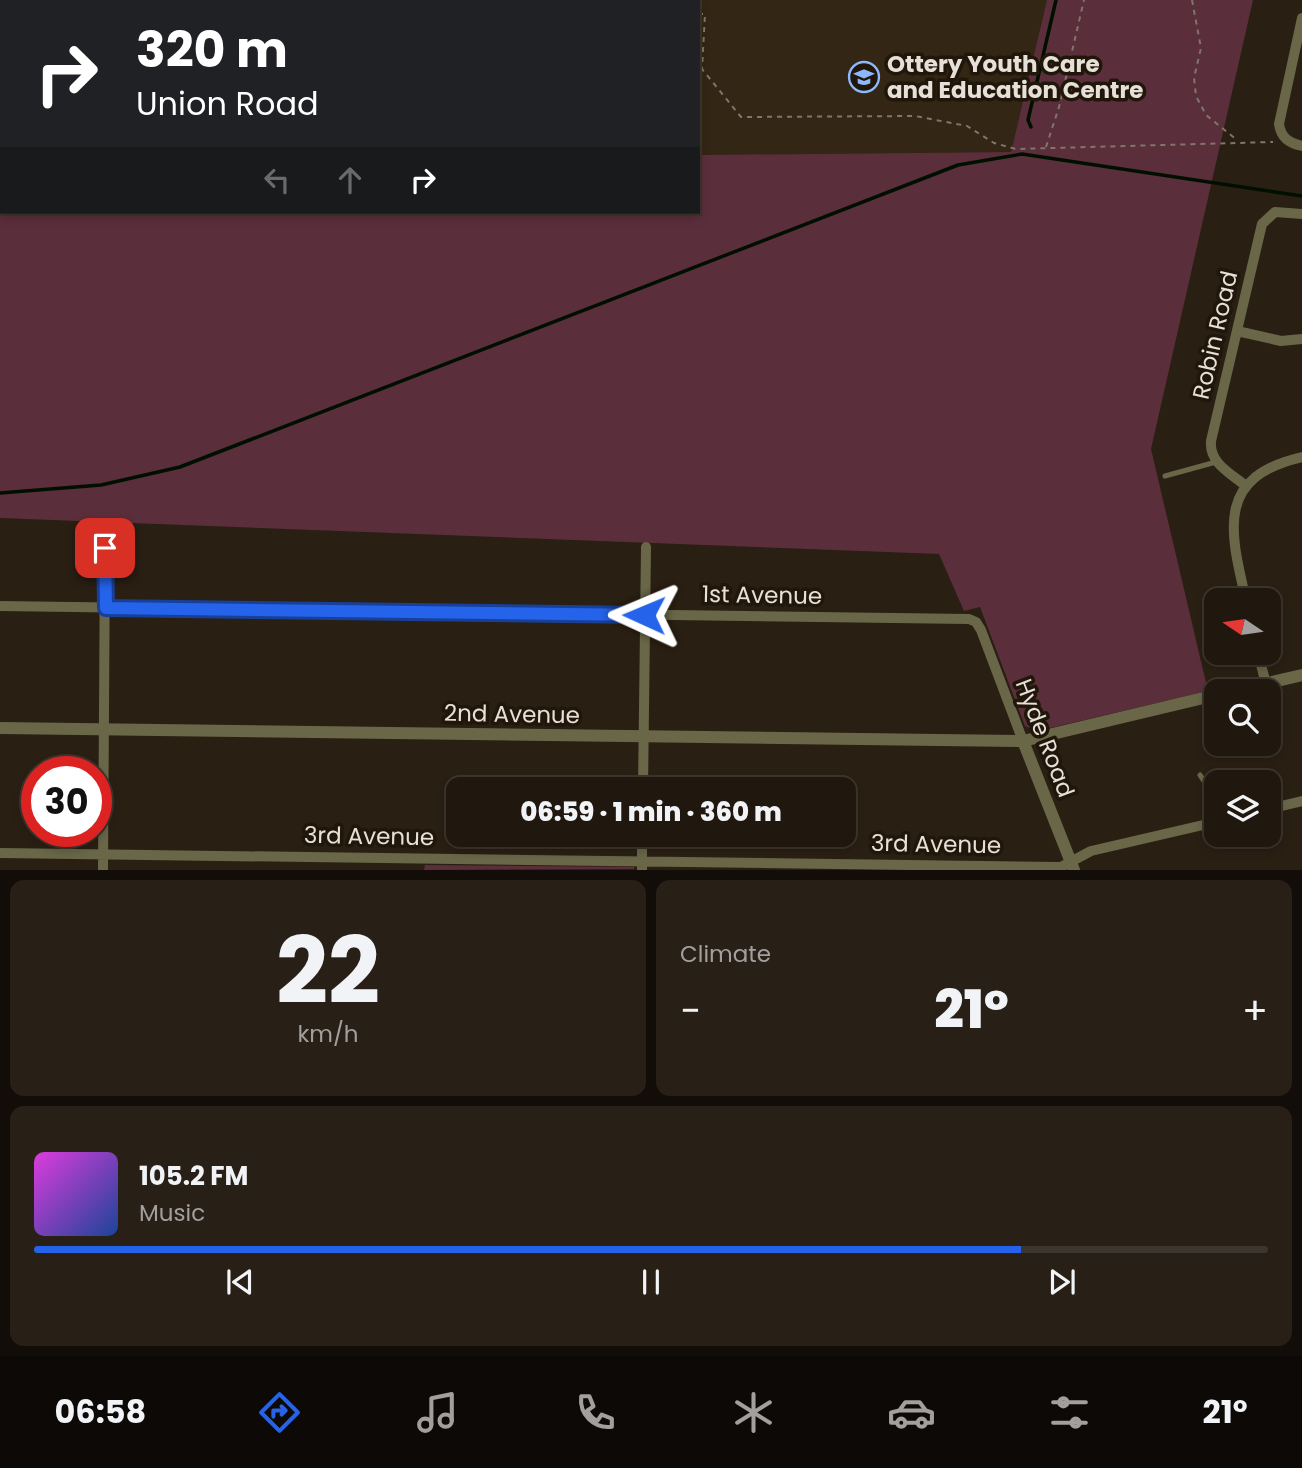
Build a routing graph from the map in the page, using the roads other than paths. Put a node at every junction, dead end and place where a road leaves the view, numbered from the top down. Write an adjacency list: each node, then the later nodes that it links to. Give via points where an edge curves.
1 (1302, 18): 2 (street, via 1279,124 1283,137)
2 (1302, 146)
3 (1302, 214): 4 (street, Robin Road, via 1275,212 1262,224)
4 (1237, 331): 5 (street, via 1281,341); 7 (street, Robin Road, via 1212,441)
5 (1302, 339)
6 (1302, 457): 9 (street, via 1267,468)
7 (1216, 462): 8 (lane); 9 (street)
8 (1165, 476)
9 (1246, 486): 12 (street, via 1231,523)
10 (646, 547): 15 (street)
11 (105, 548): 14 (street)
12 (1243, 588)
13 (0, 606): 14 (street, 1st Avenue)
14 (106, 608): 15 (street, 1st Avenue); 21 (street)
15 (644, 615): 16 (street, 1st Avenue); 22 (street)
16 (976, 622): 23 (street, Hyde Road)
17 (1302, 675): 18 (street)
18 (1281, 680)
19 (1204, 698): 23 (street, 2nd Avenue)
20 (0, 728): 21 (street, 2nd Avenue)
21 (104, 730): 22 (street, 2nd Avenue); 32 (street)
22 (644, 737): 23 (street, 2nd Avenue); 25 (street)
23 (1023, 741): 34 (street, Hyde Road)
24 (1200, 775): 26 (lane)
25 (643, 777)
26 (1204, 780)
27 (1302, 801): 28 (street)
28 (1281, 806)
29 (1204, 824): 34 (street, 3rd Avenue, via 1091,852)
30 (642, 847): 33 (street)
31 (0, 853): 32 (street, 3rd Avenue)
32 (103, 854): 33 (street, 3rd Avenue); 35 (street)
33 (642, 865): 34 (street, 3rd Avenue)
34 (1073, 866)
35 (103, 870)

